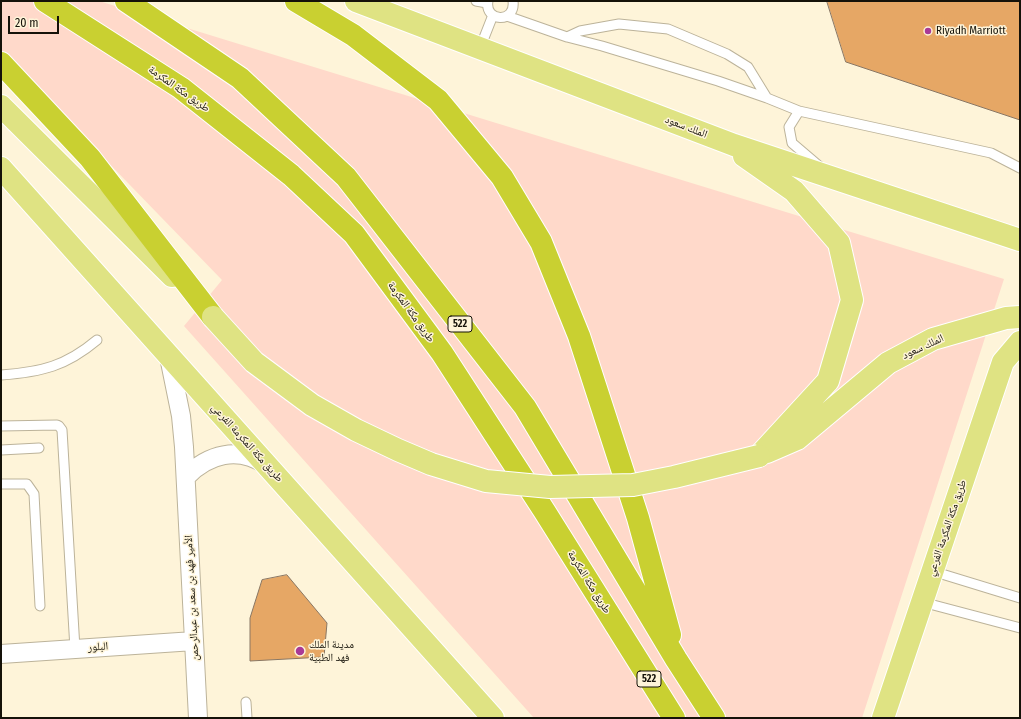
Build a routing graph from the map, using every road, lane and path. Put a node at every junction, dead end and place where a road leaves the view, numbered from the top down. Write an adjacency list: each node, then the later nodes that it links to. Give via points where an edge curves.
1 (45, 1): 47 (highway, طريق مكة المكرمة, via 181,88 291,175 354,234 442,353 545,512)
2 (126, 1): 42 (highway, 522, via 240,78 346,177 525,407)
3 (296, 1): 42 (highway, via 353,35 438,100 502,177 541,242 579,336 638,518)
4 (356, 1): 11 (main road, الملك سعود)
5 (476, 1): 7 (lane)
6 (513, 1): 9 (lane, via 511,12)
7 (488, 2): 8 (lane, via 489,12)
8 (493, 15): 9 (lane, via 497,18); 11 (lane)
9 (507, 16): 10 (lane)
10 (567, 37): 13 (lane); 13 (lane, via 580,30 619,24 668,29 727,54 748,67)
11 (480, 48): 16 (main road, الملك سعود)
12 (1, 63): 21 (highway, via 90,158)
13 (767, 98): 15 (lane)
14 (1, 106): 21 (main road, الملك سعود)
15 (799, 111): 18 (lane, via 991,153); 19 (lane, via 789,127 792,143)
16 (724, 142): 19 (main road, الملك سعود); 30 (main road, via 794,191 839,243 852,300 828,381)
17 (1, 168): 25 (main road, طريق مكة المكرمة الفرعي)
18 (1020, 168)
19 (832, 178): 20 (main road, الملك سعود)
20 (1020, 240)
21 (213, 317): 30 (main road, الملك سعود, bridge, via 254,362 312,405 398,450 431,464 486,481 550,487 633,485)
22 (1020, 317): 30 (main road, الملك سعود, via 1006,318 933,339 888,363 796,439)
23 (97, 340): 26 (lane, via 83,352 59,364 28,373)
24 (1020, 342): 34 (main road, طريق مكة المكرمة الفرعي, via 1003,362)
25 (169, 357): 31 (main road, طريق مكة المكرمة الفرعي); 32 (street, الأمير فهد بن سعد بن عبدالرحمن, via 181,416)
26 (1, 375)
27 (1, 426): 40 (lane, via 57,425 62,430)
28 (39, 448): 29 (lane)
29 (1, 450)
30 (759, 456)
31 (270, 468): 32 (street, via 249,456 226,454 204,462); 46 (main road, طريق مكة المكرمة الفرعي)
32 (186, 477): 39 (street, الأمير فهد بن سعد بن عبدالرحمن)
33 (1, 484): 37 (lane, via 27,484 34,494)
34 (932, 571): 35 (lane); 36 (main road, طريق مكة المكرمة الفرعي)
35 (1020, 598)
36 (922, 602): 38 (lane); 49 (main road, طريق مكة المكرمة الفرعي)
37 (40, 606)
38 (1020, 628)
39 (194, 640): 40 (street, البلور); 44 (street, الأمير فهد بن سعد بن عبدالرحمن)
40 (75, 649): 41 (street, البلور)
41 (1, 654)
42 (676, 659): 48 (highway, 522)
43 (246, 702): 45 (lane)
44 (198, 718)
45 (247, 718)
46 (494, 718)
47 (673, 718)
48 (714, 718)
49 (883, 718)

